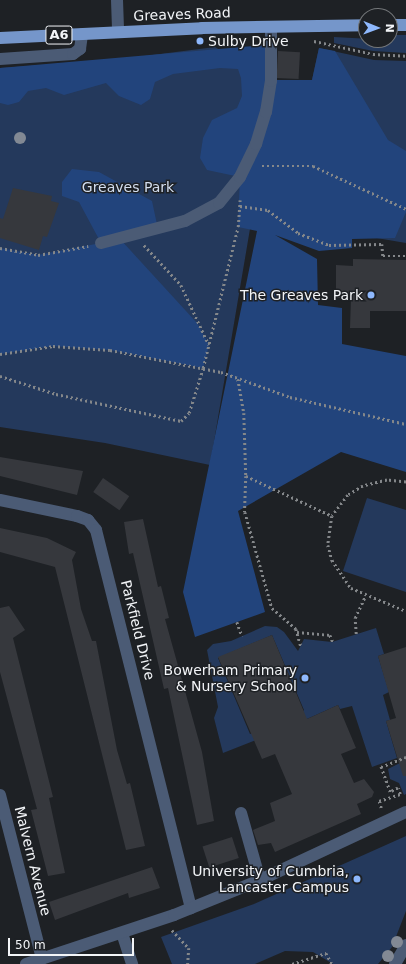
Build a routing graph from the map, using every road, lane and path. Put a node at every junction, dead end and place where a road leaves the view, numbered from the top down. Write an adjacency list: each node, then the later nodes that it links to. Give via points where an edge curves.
1 (117, 0): 4 (street)
2 (358, 25): 3 (main road, Greaves Road / A6)
3 (271, 27): 4 (main road, Greaves Road / A6); 10 (street, via 271,81 266,112)
4 (118, 31): 5 (main road, Greaves Road / A6)
5 (82, 34): 6 (main road, Greaves Road / A6); 9 (street, via 80,48 73,54)
6 (0, 38)
7 (310, 40): 8 (path, via 373,54)
8 (406, 56)
9 (0, 59)
10 (243, 172): 11 (path); 12 (path, via 282,164 314,166); 13 (street, via 219,203 185,221)
11 (240, 206): 16 (path, via 268,210 298,234 329,244 382,244 383,256); 17 (path)
12 (406, 209)
13 (139, 235): 14 (street); 17 (path, via 148,253 181,285)
14 (101, 243): 15 (path, via 38,255)
15 (0, 248)
16 (406, 256)
17 (209, 345): 19 (path)
18 (0, 354): 19 (path, via 53,346 110,350)
19 (203, 368): 20 (path, via 189,413 181,421 63,395); 21 (path)
20 (0, 376)
21 (238, 379): 22 (path, via 290,397); 23 (path, via 244,413)
22 (406, 424)
23 (246, 476): 26 (path); 30 (path, via 245,512 272,608)
24 (406, 482): 26 (path, via 387,480 363,486 348,495)
25 (0, 500): 41 (street, Parkfield Drive, via 77,516 88,520 96,530)
26 (332, 516): 27 (path, via 328,545 332,560 346,582)
27 (364, 597): 28 (path); 31 (path, via 355,618)
28 (406, 612)
29 (237, 622): 32 (path)
30 (297, 632): 33 (path, via 330,634); 34 (path)
31 (356, 634)
32 (242, 636)
33 (334, 642)
34 (301, 646)
35 (406, 757): 37 (path, via 381,767 390,792 398,788 401,795 379,801)
36 (0, 795): 45 (street, Malvern Avenue)
37 (381, 808)
38 (406, 812): 40 (street)
39 (241, 813): 40 (street)
40 (260, 880): 41 (street)
41 (191, 908): 43 (street)
42 (172, 930): 48 (path, via 189,948)
43 (122, 933): 45 (street); 47 (street)
44 (406, 945): 51 (street)
45 (42, 959): 46 (street)
46 (26, 964)
47 (132, 964)
48 (188, 964)
49 (292, 964): 50 (path, via 326,953)
50 (332, 964)
51 (395, 964)

